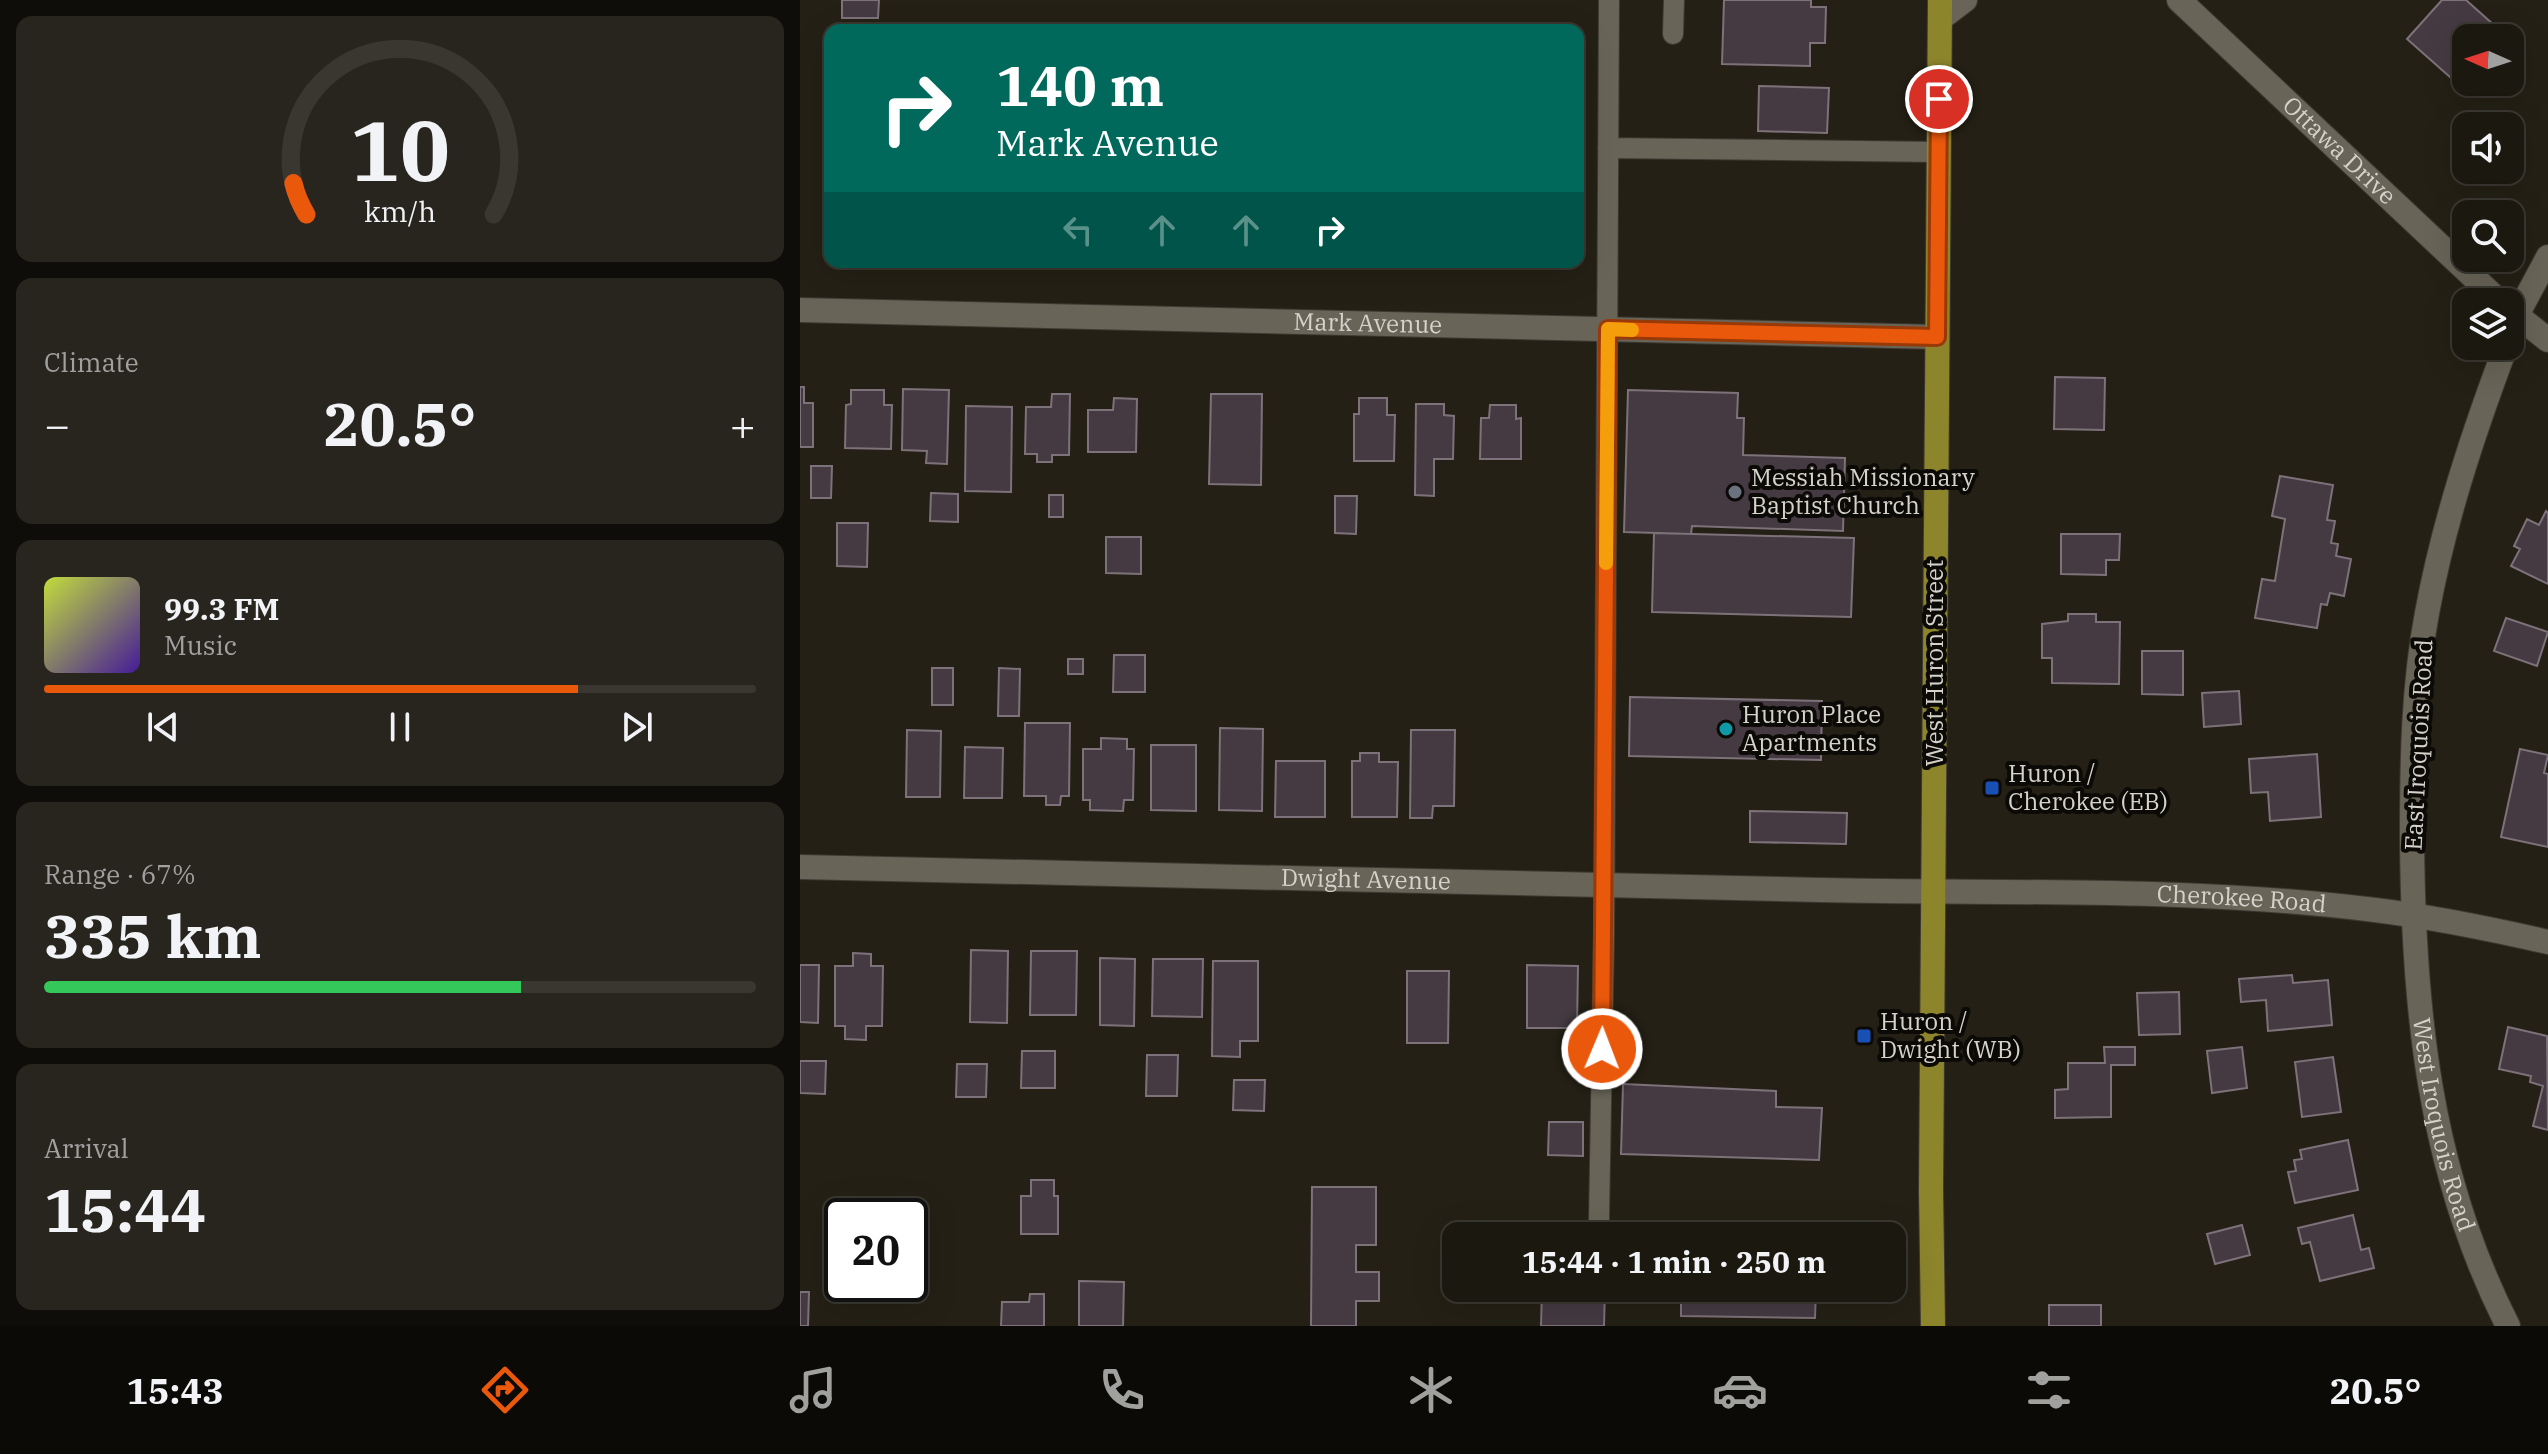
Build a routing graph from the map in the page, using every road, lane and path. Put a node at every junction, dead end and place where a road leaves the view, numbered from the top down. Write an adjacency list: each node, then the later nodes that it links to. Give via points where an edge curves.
1 (1609, 0): 7 (lane)
2 (1674, 0): 6 (lane)
3 (1965, 0): 5 (street)
4 (2179, 0): 10 (street, Ottawa Drive)
5 (1940, 10): 8 (highway, West Huron Street)
6 (1673, 34)
7 (1608, 148): 8 (lane); 14 (lane)
8 (1939, 152): 15 (highway, West Huron Street)
9 (2548, 257): 11 (street)
10 (2481, 288)
11 (2524, 293)
12 (800, 310): 14 (street, Mark Avenue)
13 (2524, 325): 16 (street, Ottawa Drive)
14 (1608, 329): 15 (street, Mark Avenue); 19 (lane)
15 (1937, 337): 20 (highway, West Huron Street)
16 (2548, 340)
17 (2501, 360): 21 (street, East Iroquois Road, via 2464,462 2426,616 2414,723)
18 (800, 867): 19 (street, Dwight Avenue)
19 (1604, 885): 20 (street, Dwight Avenue); 23 (lane)
20 (1933, 892): 21 (street, Cherokee Road, via 2181,895); 24 (highway, West Huron Street)
21 (2413, 915): 22 (street, Cherokee Road); 25 (street, West Iroquois Road, via 2418,1010 2437,1127 2465,1224)
22 (2548, 942)
23 (1599, 1219)
24 (1933, 1326)
25 (2508, 1326)

